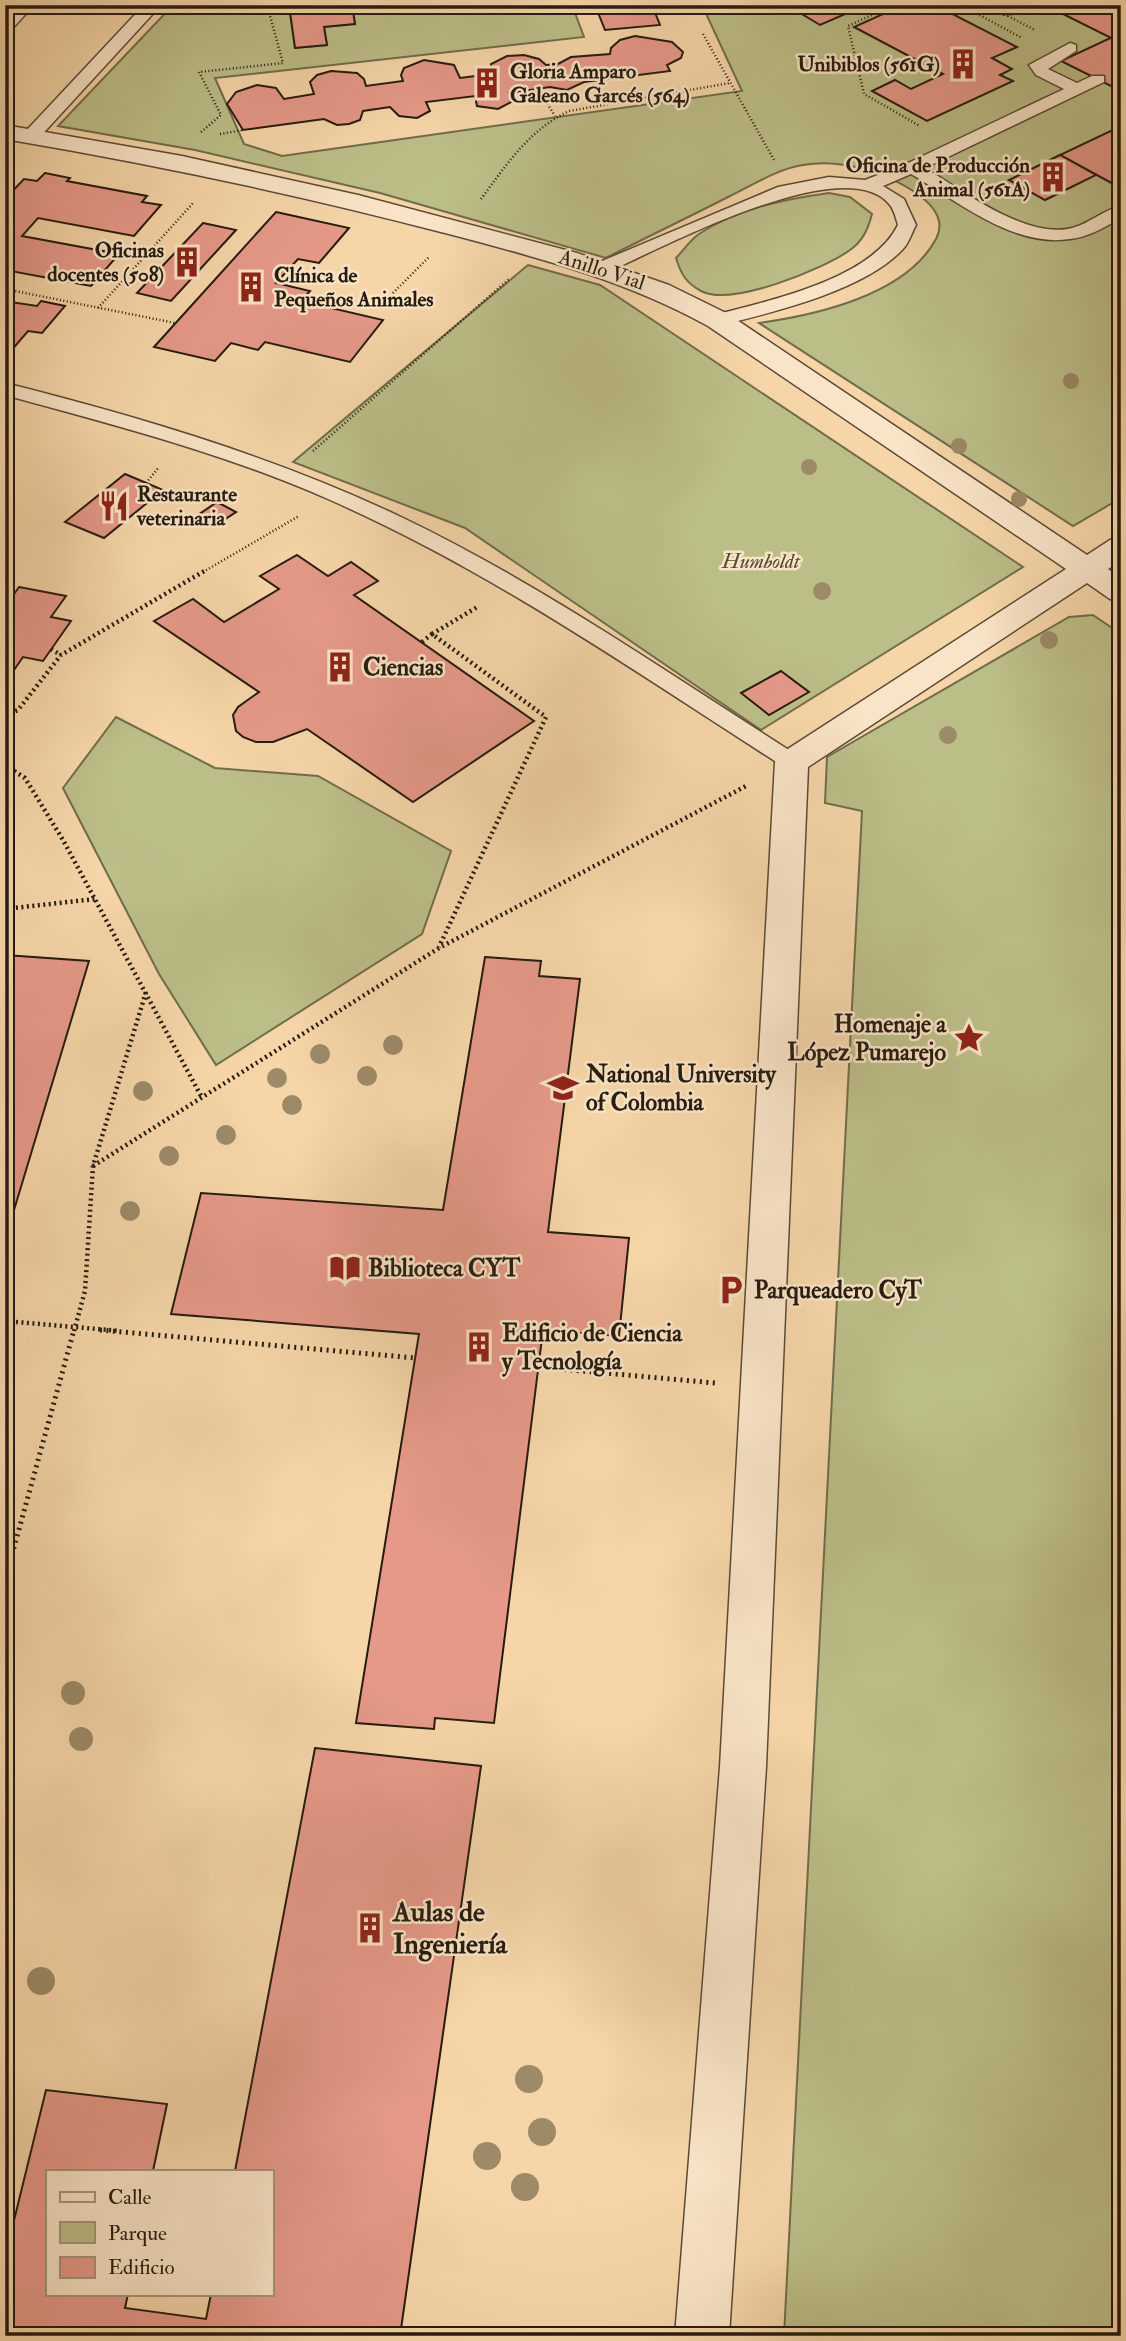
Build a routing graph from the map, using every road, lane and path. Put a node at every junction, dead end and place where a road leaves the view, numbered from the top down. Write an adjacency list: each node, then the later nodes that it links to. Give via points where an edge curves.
1 (26, 5): 7 (lane)
2 (153, 5): 15 (lane)
3 (267, 5): 16 (path, via 283,63 199,72 221,115)
4 (894, 5): 17 (path, via 848,26 864,94)
5 (961, 5): 9 (path)
6 (1030, 5): 9 (path, via 1008,16)
7 (5, 27)
8 (703, 34): 11 (path)
9 (1063, 52): 13 (lane, via 1041,62 1038,69)
10 (1098, 79): 13 (lane)
11 (730, 83): 14 (path); 18 (path)
12 (538, 89): 14 (path)
13 (1077, 89): 17 (lane)
14 (555, 116): 23 (path, via 529,135)
15 (18, 134): 20 (street, Anillo Vial)
16 (194, 138)
17 (957, 147): 19 (lane)
18 (775, 167)
19 (912, 168): 21 (lane); 22 (lane, via 1038,233 1072,234)
20 (221, 172): 23 (street, Anillo Vial); 27 (path)
21 (866, 186): 25 (lane, via 830,182 789,189); 29 (lane, via 903,209 909,221 907,232 896,246 841,281)
22 (1121, 211)
23 (457, 228): 24 (street, Anillo Vial); 28 (path)
24 (540, 251): 25 (street, Anillo Vial); 32 (path)
25 (601, 268): 29 (street, Anillo Vial, via 655,287)
26 (5, 289): 27 (path)
27 (98, 308): 30 (path)
28 (378, 308)
29 (718, 320): 35 (street, Anillo Vial)
30 (175, 323)
31 (5, 389): 32 (lane)
32 (286, 474): 33 (lane)
33 (336, 494): 36 (lane); 41 (path)
34 (1121, 547): 35 (street)
35 (1084, 568): 37 (street, Anillo Vial); 43 (street)
36 (512, 586): 38 (path); 43 (lane)
37 (1121, 592)
38 (432, 634): 39 (path); 47 (path, via 546,717)
39 (422, 642)
40 (51, 649): 41 (path)
41 (61, 655): 42 (path, via 18,710)
42 (5, 715)
43 (792, 762): 47 (path); 55 (street)
44 (5, 765): 45 (path, via 25,778)
45 (95, 899): 46 (path); 48 (path)
46 (5, 909)
47 (439, 948): 49 (path)
48 (146, 992): 49 (path); 50 (path)
49 (201, 1096): 50 (path)
50 (93, 1166): 52 (path, via 85,1291)
51 (5, 1321): 52 (path)
52 (74, 1328): 53 (path); 56 (path)
53 (416, 1358)
54 (538, 1367): 55 (path)
55 (762, 1387): 57 (street, via 742,1781)
56 (5, 1580)
57 (702, 2336)

